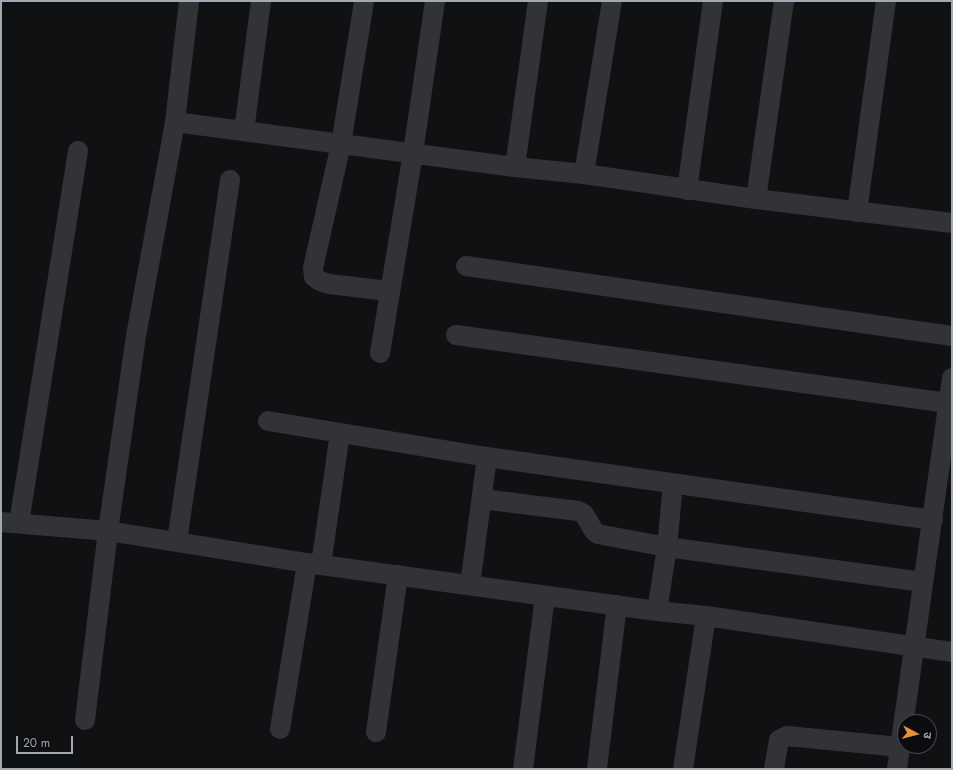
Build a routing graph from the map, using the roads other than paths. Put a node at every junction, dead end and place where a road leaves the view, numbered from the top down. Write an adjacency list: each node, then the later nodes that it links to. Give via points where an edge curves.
1 (189, 1): 10 (street)
2 (261, 1): 11 (street)
3 (435, 1): 14 (street)
4 (538, 1): 15 (street)
5 (612, 1): 16 (street)
6 (713, 1): 18 (street)
7 (784, 1): 19 (street)
8 (886, 1): 20 (street)
9 (364, 2): 12 (street)
10 (175, 122): 11 (street); 36 (street, via 136,336)
11 (244, 131): 12 (street)
12 (341, 144): 14 (street); 23 (street, via 313,268 314,277 329,284)
13 (78, 151): 35 (street)
14 (413, 153): 15 (street); 23 (street)
15 (515, 167): 16 (street)
16 (584, 174): 18 (street)
17 (230, 180): 37 (street)
18 (687, 190): 19 (street)
19 (756, 199): 20 (street)
20 (857, 212): 21 (street)
21 (952, 223)
22 (466, 266): 25 (street)
23 (389, 291): 26 (street)
24 (456, 335): 28 (street)
25 (952, 336)
26 (380, 353)
27 (952, 378): 28 (street)
28 (948, 403): 34 (street)
29 (268, 421): 30 (street)
30 (340, 433): 31 (street); 39 (street)
31 (487, 457): 32 (street); 33 (street)
32 (673, 484): 34 (street); 38 (street)
33 (482, 499): 38 (street, via 578,511 584,514 598,534); 42 (street)
34 (933, 520): 41 (street)
35 (10, 522): 36 (street)
36 (108, 531): 37 (street); 50 (street)
37 (177, 542): 39 (street)
38 (667, 547): 41 (street); 45 (street)
39 (314, 564): 40 (street); 51 (street)
40 (398, 575): 42 (street); 52 (street)
41 (923, 582): 47 (street)
42 (470, 585): 43 (street)
43 (545, 596): 44 (street); 56 (street)
44 (617, 605): 45 (street); 55 (street)
45 (658, 611): 46 (street)
46 (706, 616): 47 (street); 57 (street)
47 (914, 646): 48 (street); 49 (street)
48 (952, 652)
49 (905, 714)
50 (85, 720)
51 (280, 729)
52 (376, 732)
53 (897, 747): 58 (street, via 787,736 779,740)
54 (899, 754): 59 (street)
55 (597, 768)
56 (523, 769)
57 (683, 769)
58 (774, 769)
59 (897, 769)

